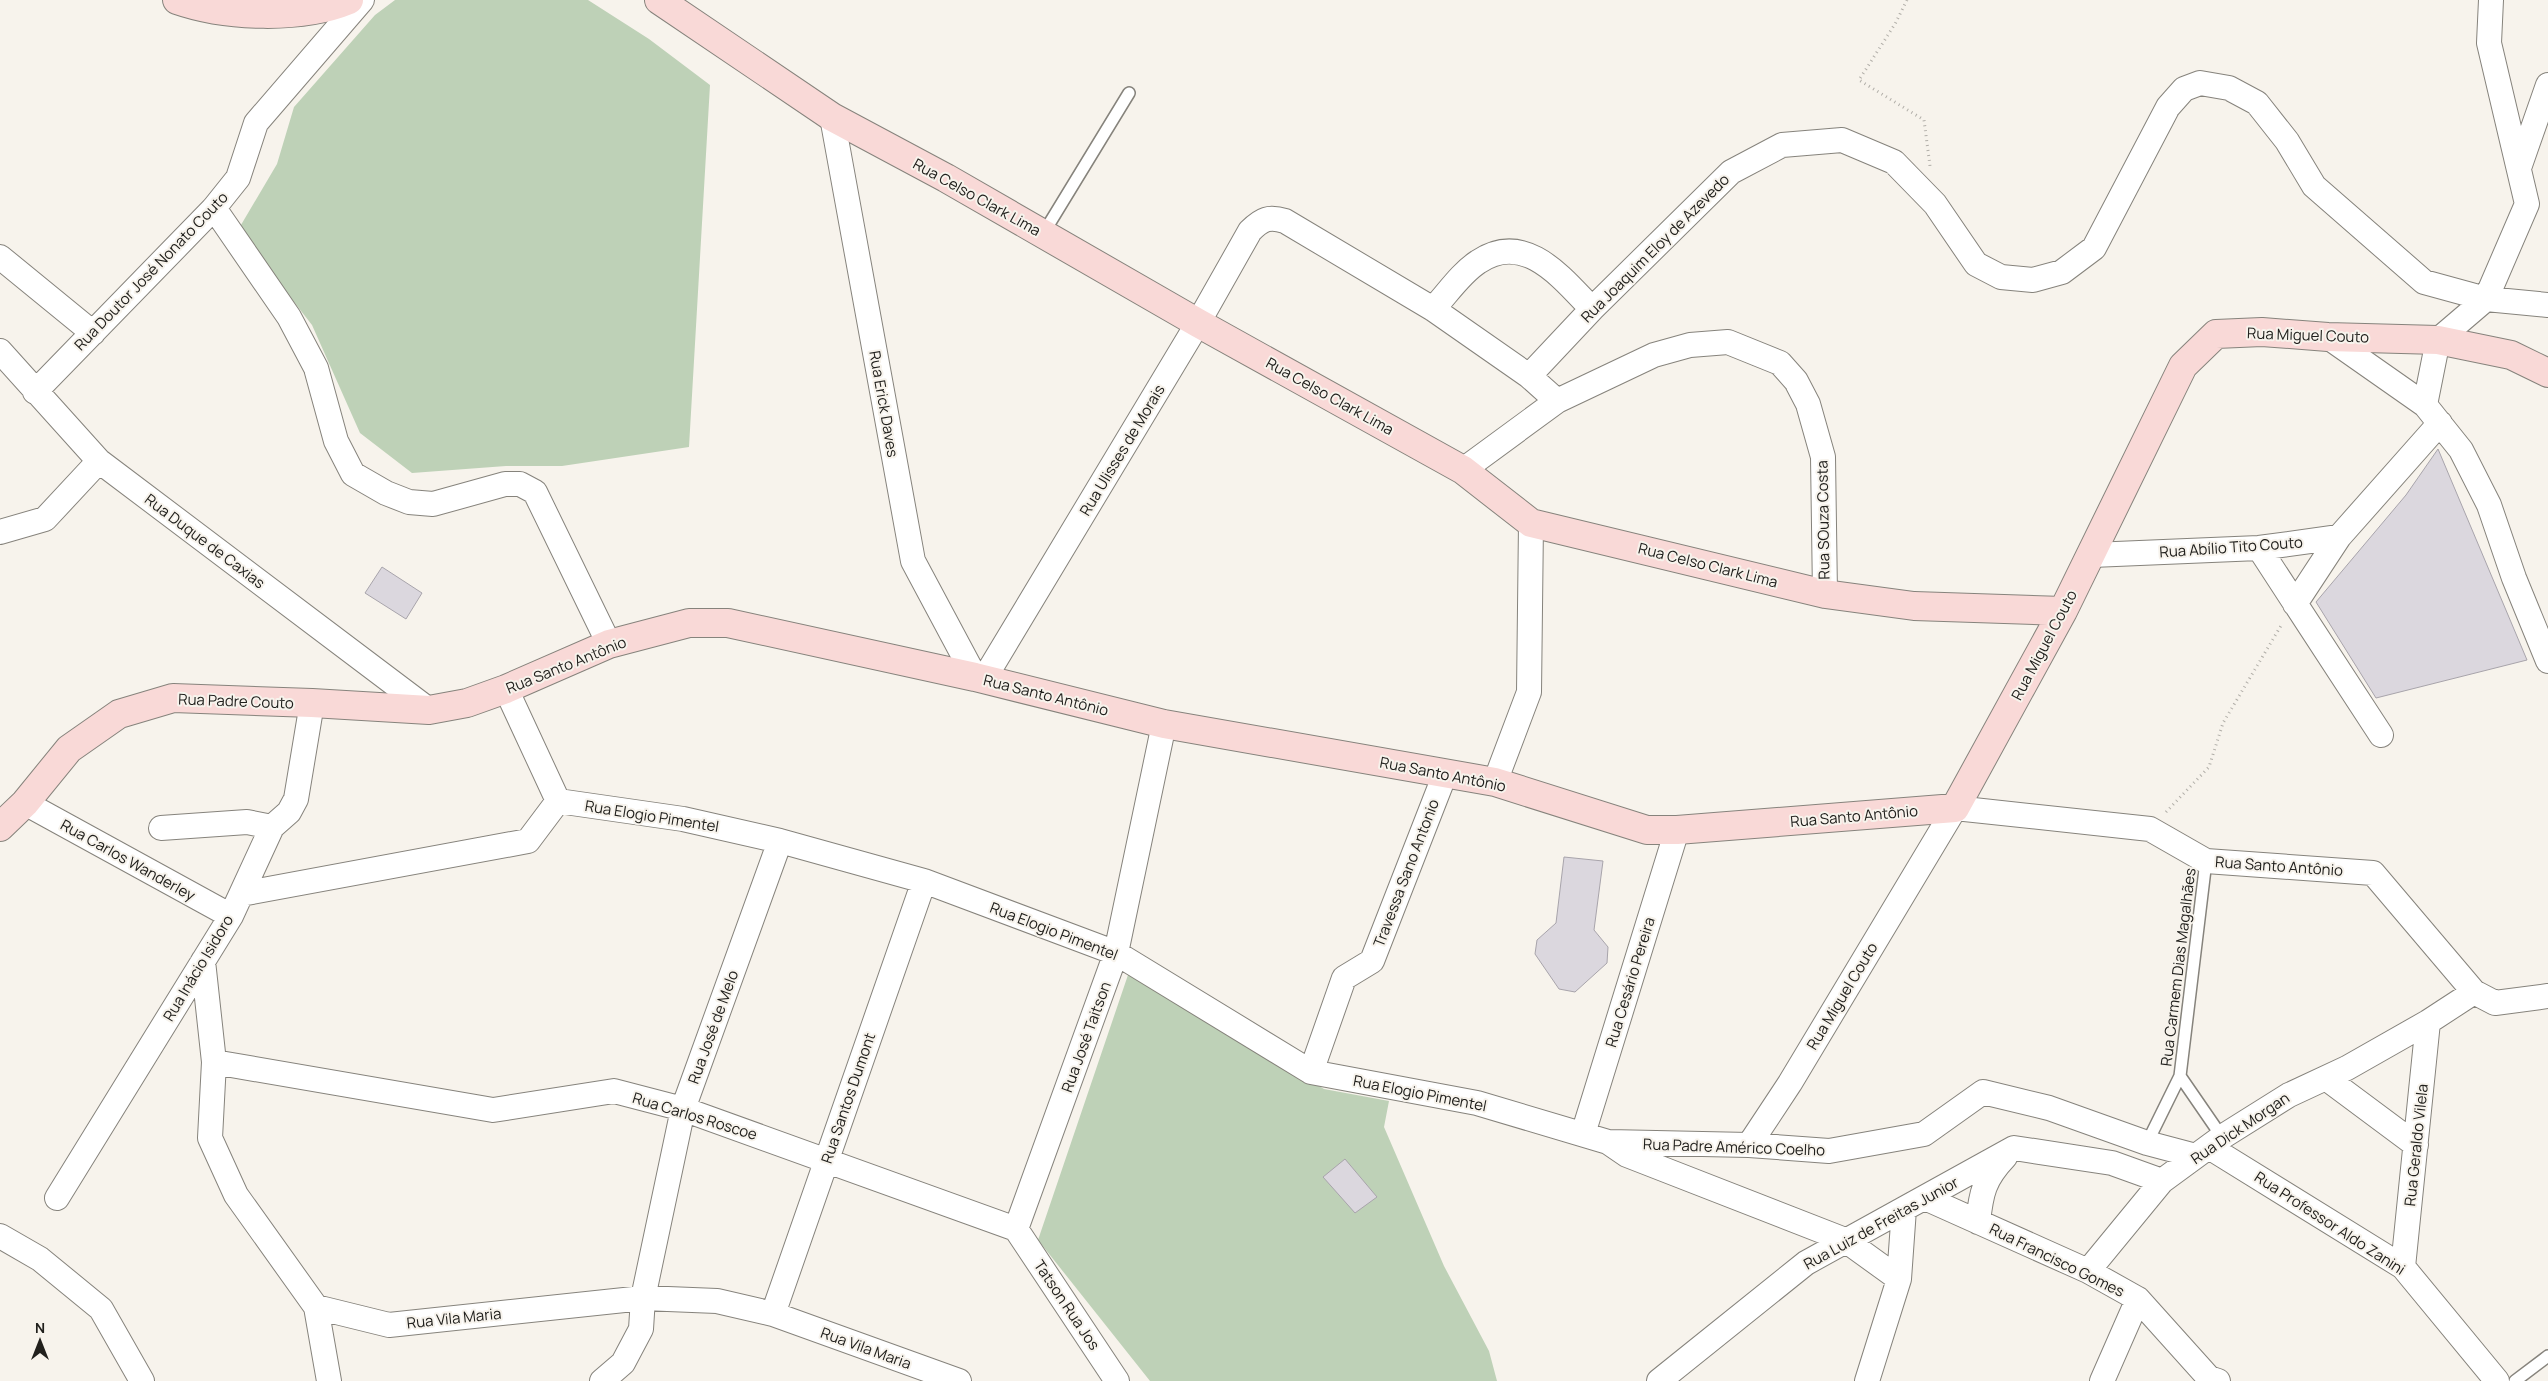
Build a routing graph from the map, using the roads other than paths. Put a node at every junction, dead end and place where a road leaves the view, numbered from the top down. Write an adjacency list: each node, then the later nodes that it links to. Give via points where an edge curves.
1 (177, 0): 2 (street, via 234,11 277,14 324,8)
2 (349, 0)
3 (362, 0): 10 (street, Rua Doutor José Nonato Couto, via 256,123 238,178)
4 (659, 0): 8 (street, Rua Celso Clark Lima)
5 (2491, 0): 9 (street, via 2489,42)
6 (2548, 85): 9 (street)
7 (1129, 93): 11 (lane)
8 (832, 117): 11 (street, Rua Celso Clark Lima); 40 (street, Rua Erick Daves, via 913,561)
9 (2518, 168): 13 (street, via 2527,204)
10 (214, 208): 18 (street, Rua Doutor José Nonato Couto); 38 (street, via 289,316 316,368 336,441 354,474 386,494 409,502 433,504 505,484 520,484 535,492)
11 (1043, 234): 17 (street, Rua Celso Clark Lima)
12 (0, 257): 18 (street)
13 (2486, 299): 14 (street, Rua Joaquim Eloy de Azevedo); 16 (street, Rua Joaquim Eloy de Azevedo, via 2424,282 2314,186 2287,141 2257,103 2229,88 2200,83 2184,89 2168,107 2094,248 2062,272 2033,280 2001,277 1976,264 1935,204 1894,162 1842,140 1782,145 1731,172); 20 (street)
14 (2548, 306)
15 (1433, 309): 16 (street, via 1477,262 1502,253 1522,251 1548,265); 17 (street, Rua Ulisses de Morais, via 1285,221 1272,217 1260,220 1250,231); 23 (street)
16 (1592, 309): 23 (street, Rua Joaquim Eloy de Azevedo)
17 (1198, 323): 29 (street, Rua Celso Clark Lima); 40 (street, Rua Ulisses de Morais)
18 (93, 333): 24 (street, Rua Doutor José Nonato Couto)
19 (2328, 337): 20 (street, Rua Miguel Couto); 26 (street); 34 (street, Rua Miguel Couto, via 2262,332 2216,334 2183,366)
20 (2438, 340): 22 (street, Rua Miguel Couto, via 2511,355); 26 (street)
21 (0, 351): 24 (street, Rua Duque de Caxias)
22 (2548, 374)
23 (1529, 376): 25 (street)
24 (36, 392): 28 (street, Rua Duque de Caxias)
25 (1557, 401): 29 (street, Rua SOuza Costa); 35 (street, Rua SOuza Costa, via 1654,355 1690,345 1728,342 1780,363 1796,381 1808,404 1823,457)
26 (2425, 405): 27 (street)
27 (2440, 423): 32 (street); 39 (street, via 2461,450 2489,505)
28 (99, 461): 31 (street, via 45,519); 43 (street, Rua Duque de Caxias)
29 (1463, 470): 30 (street, Rua Celso Clark Lima)
30 (1531, 522): 35 (street, Rua Celso Clark Lima); 47 (street, via 1530,692)
31 (0, 532)
32 (2339, 537): 33 (street, Rua Abílio Tito Couto); 36 (street)
33 (2259, 548): 34 (street, Rua Abílio Tito Couto); 36 (street)
34 (2092, 555): 37 (street, Rua Miguel Couto)
35 (1825, 594): 37 (street, Rua Celso Clark Lima, via 1914,606)
36 (2294, 604): 45 (street)
37 (2063, 611): 50 (street, Rua Miguel Couto)
38 (609, 644): 40 (street, Rua Santo Antônio, via 689,623 728,624); 41 (street, Rua Santo Antônio)
39 (2548, 661)
40 (979, 678): 44 (street, Rua Santo Antônio)
41 (506, 689): 43 (street, Rua Santo Antônio, via 467,703); 48 (street)
42 (312, 703): 43 (street, Rua Padre Couto); 49 (street, Rua Padre Couto, via 173,698 119,714 69,749); 52 (street, via 296,799 289,812)
43 (429, 710)
44 (1164, 724): 46 (street, Rua Santo Antônio); 60 (street, Rua José Taitson)
45 (2381, 735)
46 (1445, 774): 47 (street, Rua Santo Antônio); 66 (street, Travessa Sano Antonio, via 1372,961 1344,978)
47 (1495, 782): 54 (street, Rua Santo Antônio, via 1647,830)
48 (558, 802): 55 (street, Rua Elogio Pimentel, via 683,818); 58 (street, via 528,841)
49 (25, 803): 51 (street, Rua Padre Couto); 59 (street, Rua Carlos Wanderley)
50 (1955, 808): 54 (street, Rua Santo Antônio); 56 (street, Rua Santo Antônio, via 2150,829); 73 (street, Rua Miguel Couto, via 1790,1083)
51 (0, 827)
52 (272, 827): 53 (street, via 247,822); 58 (street, Rua Inácio Isidoro)
53 (161, 828)
54 (1677, 830): 70 (street, Rua Cesário Pereira)
55 (780, 841): 57 (street, Rua Elogio Pimentel); 69 (street, Rua José de Melo)
56 (2206, 861): 62 (street, Rua Santo Antônio, via 2374,873); 67 (lane, Rua Carmem Dias Magalhães)
57 (924, 881): 60 (street, Rua Elogio Pimentel); 77 (street, Rua Santos Dumont)
58 (241, 894): 59 (street, Rua Inácio Isidoro)
59 (231, 916): 61 (street, Rua Inácio Isidoro)
60 (1116, 953): 66 (street, Rua Elogio Pimentel); 83 (street, Rua José Taitson)
61 (203, 961): 65 (street); 79 (street, Rua Inácio Isidoro)
62 (2474, 992): 63 (street, via 2495,1003); 64 (street, Rua Dick Morgan)
63 (2548, 996)
64 (2428, 1022): 68 (street, Rua Dick Morgan); 74 (street, Rua Geraldo Vilela)
65 (214, 1062): 69 (street, Rua Carlos Roscoe, via 493,1110 614,1091); 91 (street, via 210,1138 236,1195)
66 (1312, 1072): 70 (street, Rua Elogio Pimentel, via 1477,1103)
67 (2180, 1076): 72 (lane, Rua Carmem Dias Magalhães); 75 (lane, Rua Carmem Dias Magalhães)
68 (2326, 1078): 74 (street); 75 (street, Rua Dick Morgan, via 2289,1095)
69 (683, 1109): 77 (street, Rua Carlos Roscoe); 89 (street, Rua José de Melo)
70 (1583, 1134): 71 (street, Rua Elogio Pimentel)
71 (1608, 1142): 73 (street, Rua Padre Américo Coelho); 85 (street, Rua Elogio Pimentel, via 1627,1155)
72 (2147, 1143): 73 (street, Rua Padre Américo Coelho, via 2049,1108 1983,1092 1924,1134 1829,1152); 75 (street, Rua Padre Américo Coelho)
73 (1749, 1145)
74 (2416, 1145): 86 (street, Rua Geraldo Vilela)
75 (2209, 1147): 78 (street, Rua Dick Morgan); 86 (street, Rua Professor Aldo Zanini)
76 (2014, 1148): 78 (street, via 2112,1163); 80 (street, Rua Luiz de Freitas Junior); 82 (street, Rua Luiz de Freitas Junior, via 1997,1165 1981,1191)
77 (826, 1159): 83 (street, Rua Carlos Roscoe); 92 (street, Rua Santos Dumont)
78 (2162, 1181): 87 (street, Rua Dick Morgan)
79 (57, 1198)
80 (1925, 1198): 81 (street, Rua Luiz de Freitas Junior); 82 (street, Rua Francisco Gomes)
81 (1904, 1209): 85 (street, Rua Luiz de Freitas Junior); 88 (street)
82 (1978, 1222): 87 (street, Rua Francisco Gomes)
83 (1016, 1229): 98 (street, Tatson Rua Jos)
84 (0, 1236): 94 (street, via 40,1259 101,1309)
85 (1845, 1240): 88 (street, Rua Elogio Pimentel); 99 (street, Rua Luiz de Freitas Junior, via 1806,1263)
86 (2404, 1267): 103 (street, Rua Professor Aldo Zanini)
87 (2088, 1271): 90 (street, Rua Francisco Gomes)
88 (1899, 1279): 100 (street)
89 (643, 1298): 91 (street, Rua Vila Maria, via 389,1325); 92 (street, Rua Vila Maria, via 717,1301); 96 (street, Rua José de Melo, via 642,1329 623,1363)
90 (2138, 1299): 101 (street); 102 (street, Rua Francisco Gomes, via 2210,1378)
91 (316, 1307): 95 (street)
92 (773, 1314): 97 (street, Rua Vila Maria)
93 (2548, 1356): 104 (lane)
94 (142, 1381)
95 (329, 1381)
96 (602, 1381)
97 (959, 1381)
98 (1118, 1381)
99 (1659, 1381)
100 (1867, 1381)
101 (2102, 1381)
102 (2218, 1381)
103 (2497, 1381)
104 (2515, 1381)

